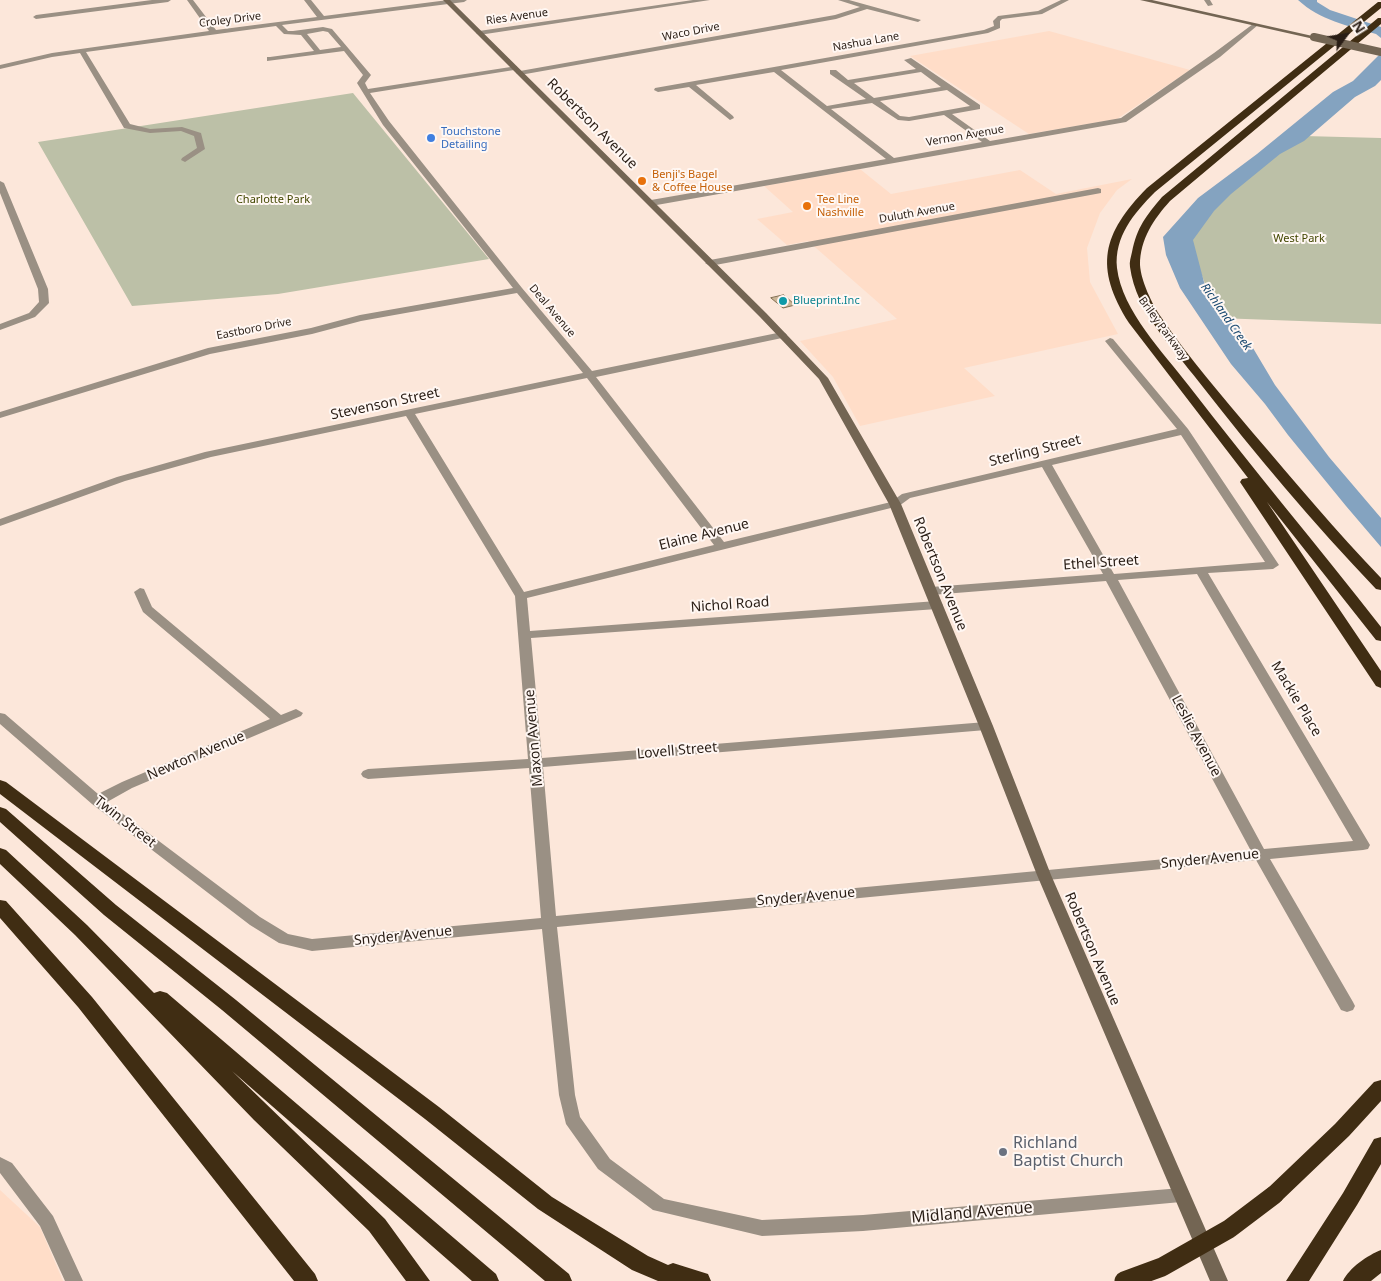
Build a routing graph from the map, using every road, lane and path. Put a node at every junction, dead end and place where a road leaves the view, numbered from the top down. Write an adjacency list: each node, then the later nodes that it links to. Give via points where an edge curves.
1 (168, 0): 12 (street)
2 (190, 0): 20 (street)
3 (308, 0): 13 (street)
4 (464, 0): 9 (street, Croley Drive)
5 (707, 0): 22 (street, Ries Avenue)
6 (841, 0): 11 (street)
7 (1066, 0): 30 (street, Nashua Lane, via 1040,13 1000,18 996,21 998,27 986,32)
8 (1143, 0): 17 (street)
9 (447, 1): 13 (street, Croley Drive); 22 (street, Robertson Avenue)
10 (1381, 4): 57 (highway, Briley Parkway, via 1151,190 1131,210 1112,247 1112,268 1125,309)
11 (866, 8): 14 (street); 32 (street, Waco Drive, via 836,17)
12 (36, 17)
13 (324, 19): 16 (street, Croley Drive)
14 (918, 20)
15 (1380, 21): 62 (highway, Briley Parkway, via 1166,199 1141,234 1135,265 1154,317)
16 (278, 24): 20 (street, Croley Drive); 21 (street, via 287,34)
17 (1255, 24): 18 (street); 19 (street, Vernon Avenue)
18 (1274, 28): 19 (street); 25 (street, bridge)
19 (1246, 31): 43 (street, Vernon Avenue, via 1218,55 1123,120)
20 (214, 32): 24 (street, Croley Drive)
21 (302, 32): 23 (street, via 327,29); 26 (street)
22 (479, 33): 32 (street, Robertson Avenue)
23 (345, 49): 26 (street); 38 (street, via 367,75 361,83)
24 (82, 51): 29 (street, Croley Drive); 44 (street, via 127,126 150,131 182,129 198,135 201,149)
25 (1381, 52)
26 (319, 53): 27 (street)
27 (270, 59)
28 (908, 60): 31 (street)
29 (0, 67)
30 (776, 70): 35 (street, Nashua Lane); 40 (street)
31 (922, 70): 34 (street); 36 (street)
32 (517, 71): 38 (street, Waco Drive); 48 (street, Robertson Avenue)
33 (833, 72): 34 (street)
34 (848, 82): 39 (street)
35 (691, 85): 37 (street, Nashua Lane); 42 (street)
36 (948, 88): 39 (street); 41 (street, via 977,107)
37 (658, 90)
38 (365, 92): 50 (street, Deal Avenue)
39 (874, 100): 40 (street); 41 (street, via 900,119)
40 (826, 108): 45 (street)
41 (946, 113): 43 (street)
42 (730, 118)
43 (989, 144): 45 (street, Vernon Avenue)
44 (185, 160)
45 (893, 161): 48 (street, Vernon Avenue)
46 (0, 183): 51 (street, via 43,290 44,303 32,315)
47 (1098, 191): 49 (street, Duluth Avenue)
48 (651, 203): 49 (street, Robertson Avenue)
49 (710, 263): 52 (street, Robertson Avenue)
50 (518, 290): 54 (street, Deal Avenue); 56 (street, Eastboro Drive, via 360,318 312,331 208,351)
51 (0, 327)
52 (782, 335): 54 (street, Stevenson Street); 60 (street, Robertson Avenue, via 823,378)
53 (1110, 341): 58 (street)
54 (590, 375): 55 (street, Stevenson Street); 63 (street, Deal Avenue)
55 (409, 413): 61 (street, Stevenson Street, via 209,454 121,479); 69 (street, Maxon Avenue)
56 (0, 415)
57 (1204, 415): 73 (highway, Briley Parkway); 74 (highway)
58 (1184, 431): 59 (street, Sterling Street); 64 (street, Ethel Street, via 1273,565)
59 (1046, 464): 60 (street, Sterling Street, via 906,496); 65 (street, Leslie Avenue)
60 (895, 504): 63 (street, Elaine Avenue); 67 (street, Robertson Avenue)
61 (0, 523)
62 (1330, 533): 66 (highway, Briley Parkway); 70 (highway)
63 (721, 546): 69 (street, Elaine Avenue)
64 (1200, 570): 65 (street, Ethel Street); 84 (street, Mackie Place)
65 (1110, 577): 67 (street, Ethel Street); 86 (street, Leslie Avenue)
66 (1381, 586)
67 (931, 591): 71 (street, Robertson Avenue)
68 (140, 592): 77 (street, via 147,609)
69 (522, 596): 72 (street, Maxon Avenue)
70 (1381, 600)
71 (937, 605): 72 (street, Nichol Road); 78 (street, Robertson Avenue)
72 (525, 635): 79 (street, Maxon Avenue)
73 (1381, 637)
74 (1381, 684)
75 (296, 714): 77 (street, Newton Avenue)
76 (0, 717): 82 (street, Twin Street)
77 (279, 720): 82 (street, Newton Avenue)
78 (986, 726): 79 (street, Lovell Street); 87 (street, Robertson Avenue)
79 (537, 763): 80 (street, Lovell Street); 90 (street, Maxon Avenue)
80 (368, 774)
81 (0, 786): 99 (highway, via 432,1113 545,1203)
82 (97, 801): 89 (street, Twin Street)
83 (0, 813): 104 (highway, via 110,910)
84 (1364, 845): 86 (street, Snyder Avenue)
85 (0, 854): 91 (highway)
86 (1259, 854): 87 (street, Snyder Avenue); 92 (street, Leslie Avenue)
87 (1044, 875): 90 (street, Snyder Avenue); 97 (street, Robertson Avenue)
88 (0, 906): 101 (highway, via 85,1002)
89 (255, 921): 90 (street, Snyder Avenue, via 284,938 312,945)
90 (549, 922): 94 (street, Maxon Avenue)
91 (81, 930): 102 (highway, via 261,1114 377,1225); 103 (highway)
92 (1347, 1006)
93 (1381, 1088): 107 (highway, bridge, via 1274,1195 1229,1229 1162,1267)
94 (567, 1095): 97 (street, Midland Avenue, via 572,1119 604,1164 659,1205 762,1228 863,1223)
95 (1381, 1145): 109 (highway)
96 (0, 1164): 100 (street, via 48,1222)
97 (1181, 1195): 108 (street, Robertson Avenue)
98 (1381, 1260): 110 (highway)
99 (640, 1263): 105 (highway); 106 (highway)
100 (74, 1281)
101 (307, 1281)
102 (419, 1281)
103 (488, 1281)
104 (561, 1281)
105 (681, 1281)
106 (700, 1281)
107 (1124, 1281)
108 (1219, 1281)
109 (1297, 1281)
110 (1354, 1281)

